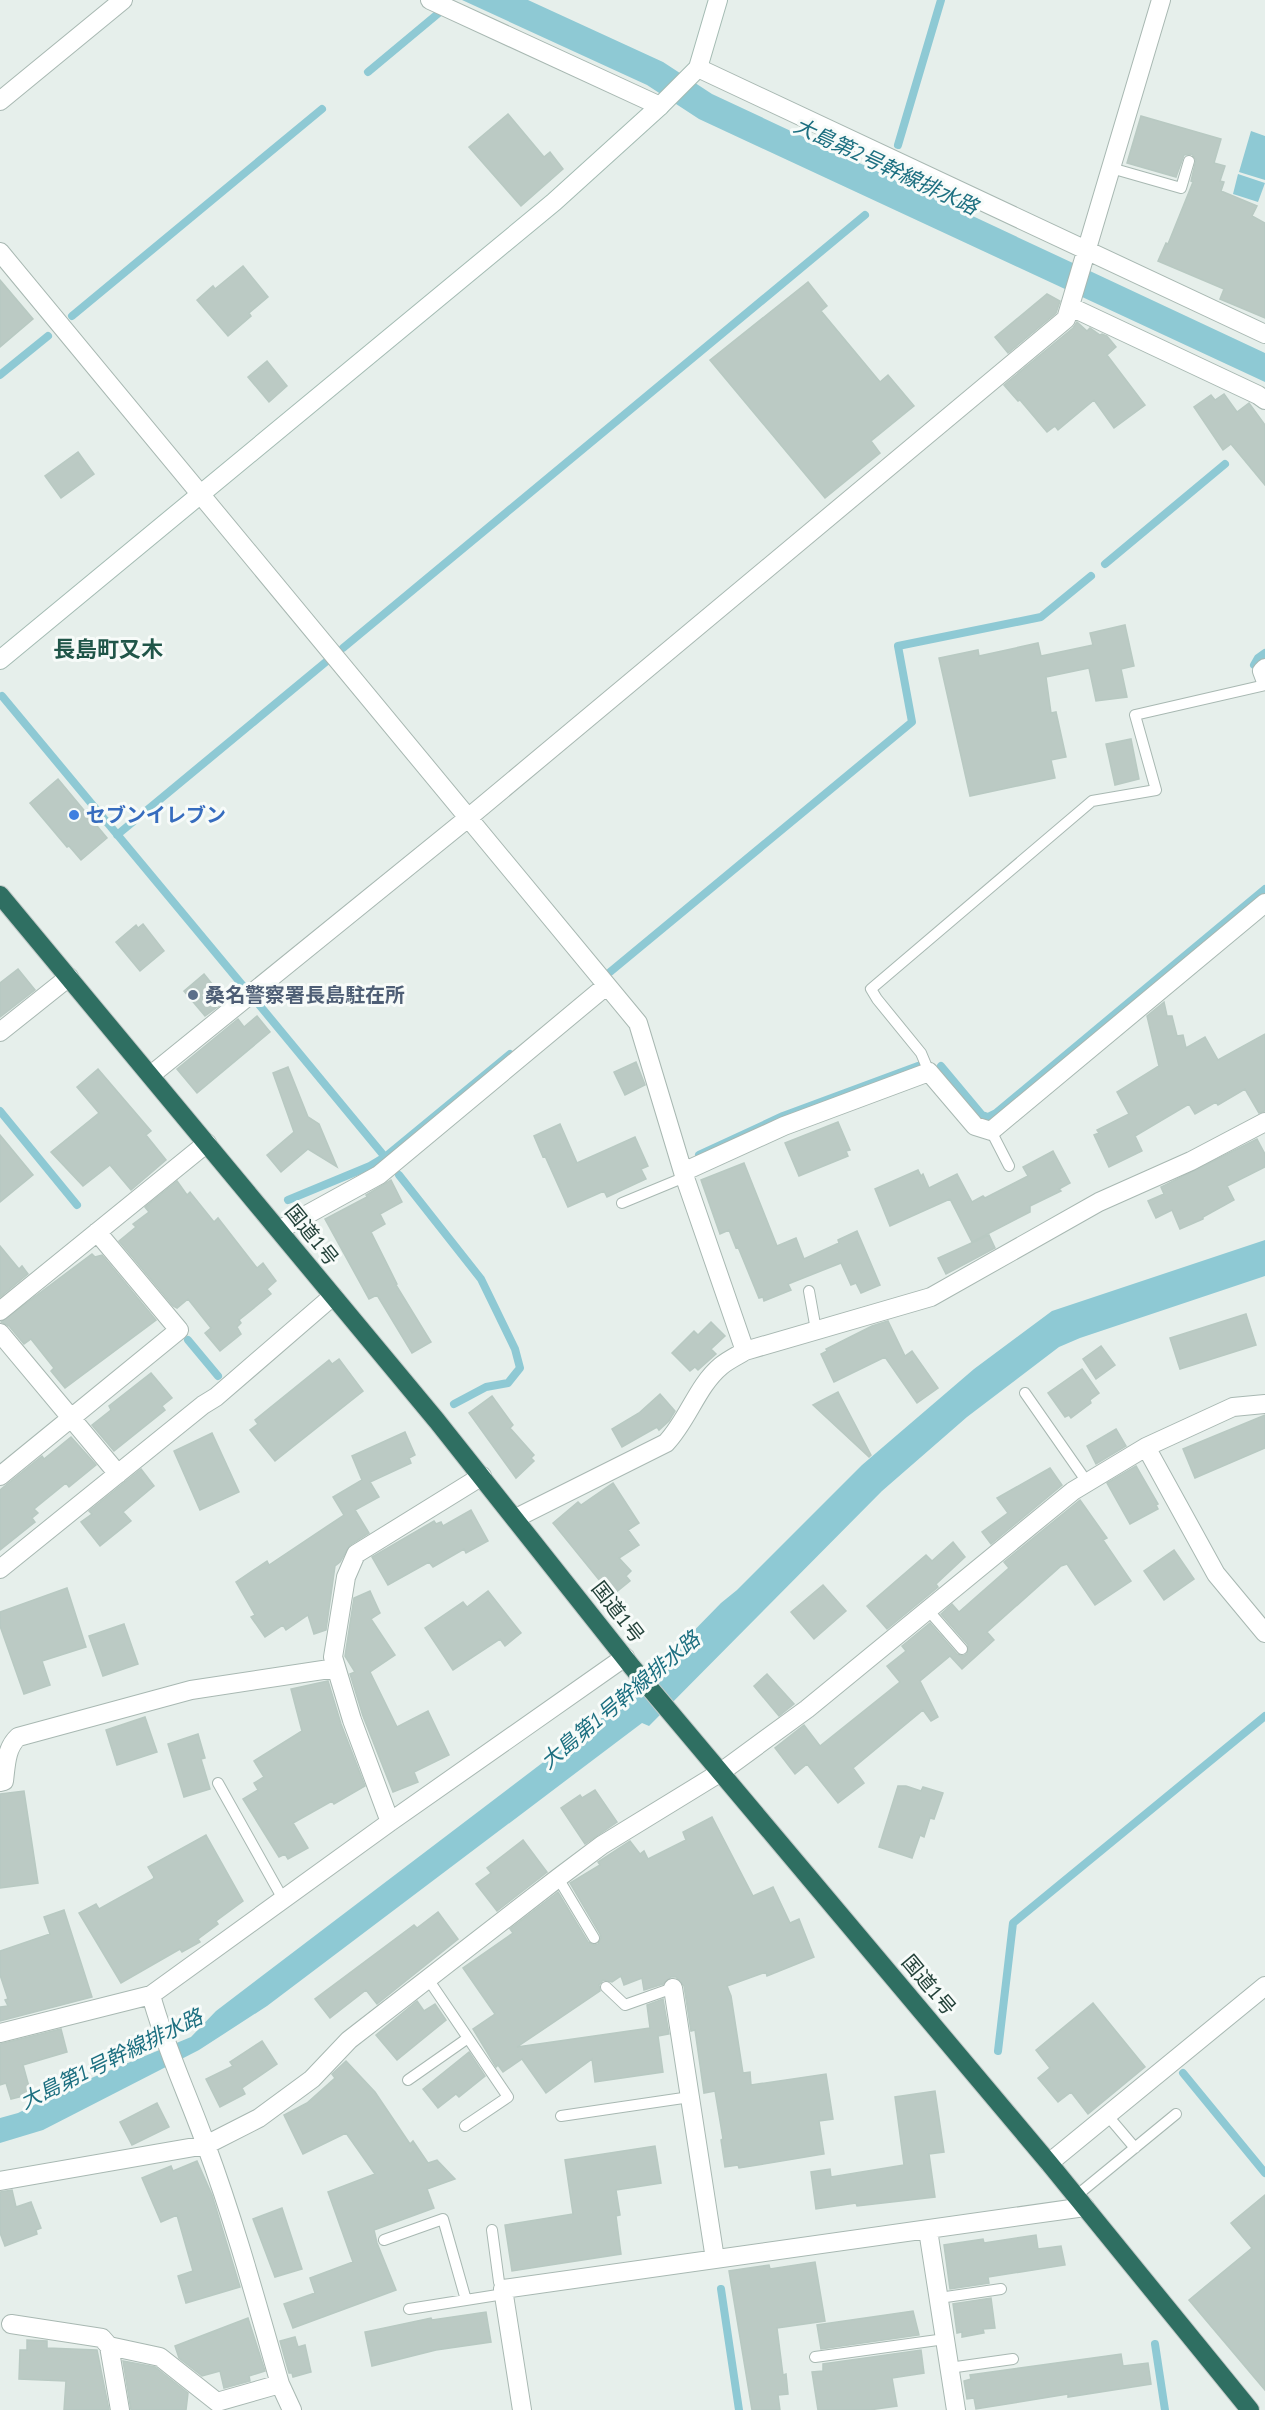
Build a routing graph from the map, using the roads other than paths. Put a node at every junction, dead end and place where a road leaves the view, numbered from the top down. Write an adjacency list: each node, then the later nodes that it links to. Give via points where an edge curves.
1 (123, 0): 6 (street)
2 (430, 0): 7 (street)
3 (718, 0): 5 (street)
4 (1161, 0): 9 (street)
5 (696, 71): 7 (street); 11 (street)
6 (0, 101)
7 (660, 106): 15 (street, via 554,202)
8 (1189, 161): 9 (lane, via 1181,188)
9 (1111, 168): 11 (street)
10 (0, 252): 15 (street)
11 (1085, 256): 12 (street); 13 (street)
12 (1072, 304): 14 (street); 20 (street, via 1066,319)
13 (1265, 334)
14 (1265, 400)
15 (200, 494): 16 (street); 20 (street)
16 (0, 660)
17 (1265, 668): 18 (street)
18 (1265, 680)
19 (1265, 685): 26 (lane, via 1135,715 1156,790 1092,801 871,989 921,1053)
20 (468, 818): 24 (street); 27 (street)
21 (0, 895): 23 (highway, 国道1号)
22 (1265, 903): 29 (street)
23 (69, 977): 25 (street); 27 (highway, 国道1号)
24 (606, 986): 32 (street, via 638,1023); 34 (street, via 379,1175)
25 (0, 1032)
26 (929, 1072): 29 (street, via 975,1126); 32 (street, via 784,1126)
27 (151, 1076): 30 (highway, 国道1号)
28 (1265, 1122): 39 (street, via 1089,1207 931,1297)
29 (991, 1131): 31 (lane)
30 (207, 1143): 34 (highway, 国道1号); 35 (street)
31 (1010, 1166)
32 (684, 1174): 33 (lane); 41 (street)
33 (622, 1203)
34 (279, 1230): 37 (highway, 国道1号)
35 (97, 1232): 38 (street); 44 (street, via 179,1330)
36 (809, 1291): 39 (lane)
37 (333, 1296): 46 (street); 48 (highway, 国道1号)
38 (0, 1311)
39 (816, 1330): 41 (street)
40 (0, 1333): 44 (street)
41 (745, 1351): 50 (street, via 721,1366 707,1382 666,1443)
42 (1025, 1393): 49 (lane)
43 (1265, 1404): 45 (street, via 1233,1407)
44 (72, 1419): 46 (street); 47 (street)
45 (1146, 1447): 49 (street); 53 (street, via 1216,1574)
46 (118, 1474): 51 (street)
47 (0, 1476)
48 (482, 1476): 50 (highway, 国道1号); 56 (street, via 356,1554 346,1577 333,1657)
49 (1087, 1482): 52 (street)
50 (516, 1518): 55 (highway, 国道1号)
51 (0, 1569)
52 (928, 1610): 54 (lane); 57 (street, via 807,1709)
53 (1265, 1633)
54 (962, 1649)
55 (628, 1662): 57 (highway, 国道1号); 60 (street)
56 (336, 1668): 58 (street, via 190,1690 18,1737 12,1743 4,1781); 60 (street)
57 (721, 1772): 61 (street, via 602,1845); 79 (highway, 国道1号)
58 (0, 1782)
59 (218, 1783): 62 (lane)
60 (390, 1822): 62 (street)
61 (558, 1878): 63 (lane); 64 (street)
62 (283, 1899): 68 (street)
63 (594, 1938)
64 (428, 1979): 70 (lane); 77 (street, via 349,2040 312,2079 259,2118)
65 (1265, 1986): 74 (street)
66 (606, 1987): 67 (lane, via 625,2005)
67 (673, 1988): 72 (street)
68 (151, 1995): 69 (street); 77 (street)
69 (0, 2033)
70 (468, 2038): 71 (lane); 76 (lane, via 508,2097)
71 (408, 2080)
72 (690, 2097): 75 (lane); 85 (street)
73 (1176, 2114): 78 (lane)
74 (1107, 2115): 78 (lane); 79 (street)
75 (561, 2116)
76 (465, 2126)
77 (206, 2145): 80 (street); 97 (street)
78 (1135, 2148): 81 (lane)
79 (1049, 2163): 81 (highway, 国道1号)
80 (0, 2181)
81 (1080, 2202): 83 (street); 102 (highway, 国道1号)
82 (492, 2230): 87 (lane)
83 (928, 2230): 85 (street); 88 (street)
84 (384, 2240): 89 (lane, via 443,2219)
85 (715, 2259): 87 (street)
86 (1001, 2289): 88 (lane)
87 (503, 2292): 89 (lane); 100 (street)
88 (939, 2298): 92 (street)
89 (466, 2300): 90 (lane)
90 (409, 2310)
91 (11, 2324): 93 (street, via 102,2338)
92 (945, 2339): 94 (lane); 96 (street)
93 (110, 2346): 97 (street, via 160,2357 217,2402); 98 (street)
94 (815, 2357)
95 (1013, 2359): 96 (lane)
96 (949, 2368): 101 (street)
97 (280, 2384): 99 (street)
98 (120, 2410)
99 (292, 2410)
100 (522, 2410)
101 (956, 2410)
102 (1250, 2410)

